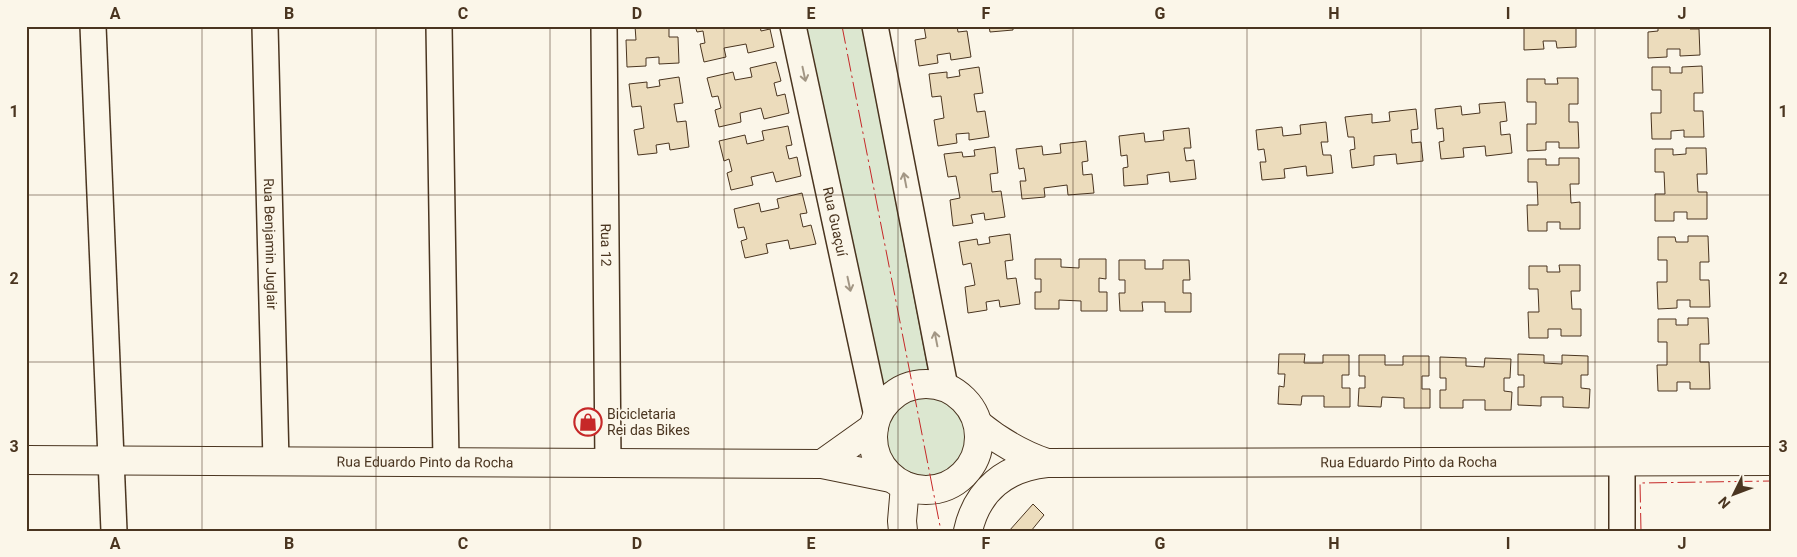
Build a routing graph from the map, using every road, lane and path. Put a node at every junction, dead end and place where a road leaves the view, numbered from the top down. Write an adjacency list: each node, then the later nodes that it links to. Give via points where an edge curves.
1 (93, 26): 11 (street)
2 (266, 26): 12 (street, Rua Benjamin Juglair)
3 (439, 26): 13 (street)
4 (604, 26): 14 (street, Rua 12)
5 (793, 26): 8 (street, Rua Guaçuí, one-way to 8)
6 (875, 26): 7 (street, one-way to 6)
7 (945, 387): 8 (main road, via 929,384 906,388 886,402); 9 (main road, via 971,408)
8 (876, 421): 17 (main road); 20 (main road, via 873,440 876,454)
9 (978, 424): 18 (main road, Rua Eduardo Pinto da Rocha); 19 (main road, via 975,460)
10 (26, 460): 11 (main road, Rua Eduardo Pinto da Rocha)
11 (110, 460): 12 (main road, Rua Eduardo Pinto da Rocha); 22 (street)
12 (276, 461): 13 (main road, Rua Eduardo Pinto da Rocha)
13 (446, 462): 14 (main road, Rua Eduardo Pinto da Rocha)
14 (608, 462): 17 (main road, Rua Eduardo Pinto da Rocha)
15 (1622, 462): 16 (main road, Rua Eduardo Pinto da Rocha); 18 (main road, Rua Eduardo Pinto da Rocha); 24 (street)
16 (1771, 462)
17 (822, 464): 20 (main road, Rua Eduardo Pinto da Rocha)
18 (1037, 464): 19 (main road, Rua Eduardo Pinto da Rocha); 21 (main road, Rua Eduardo Pinto da Rocha, via 1004,475 992,485 979,502)
19 (958, 480): 20 (main road, via 936,490 920,490); 21 (main road)
20 (898, 482): 23 (main road)
21 (969, 525)
22 (114, 531)
23 (903, 531)
24 (1622, 531)

